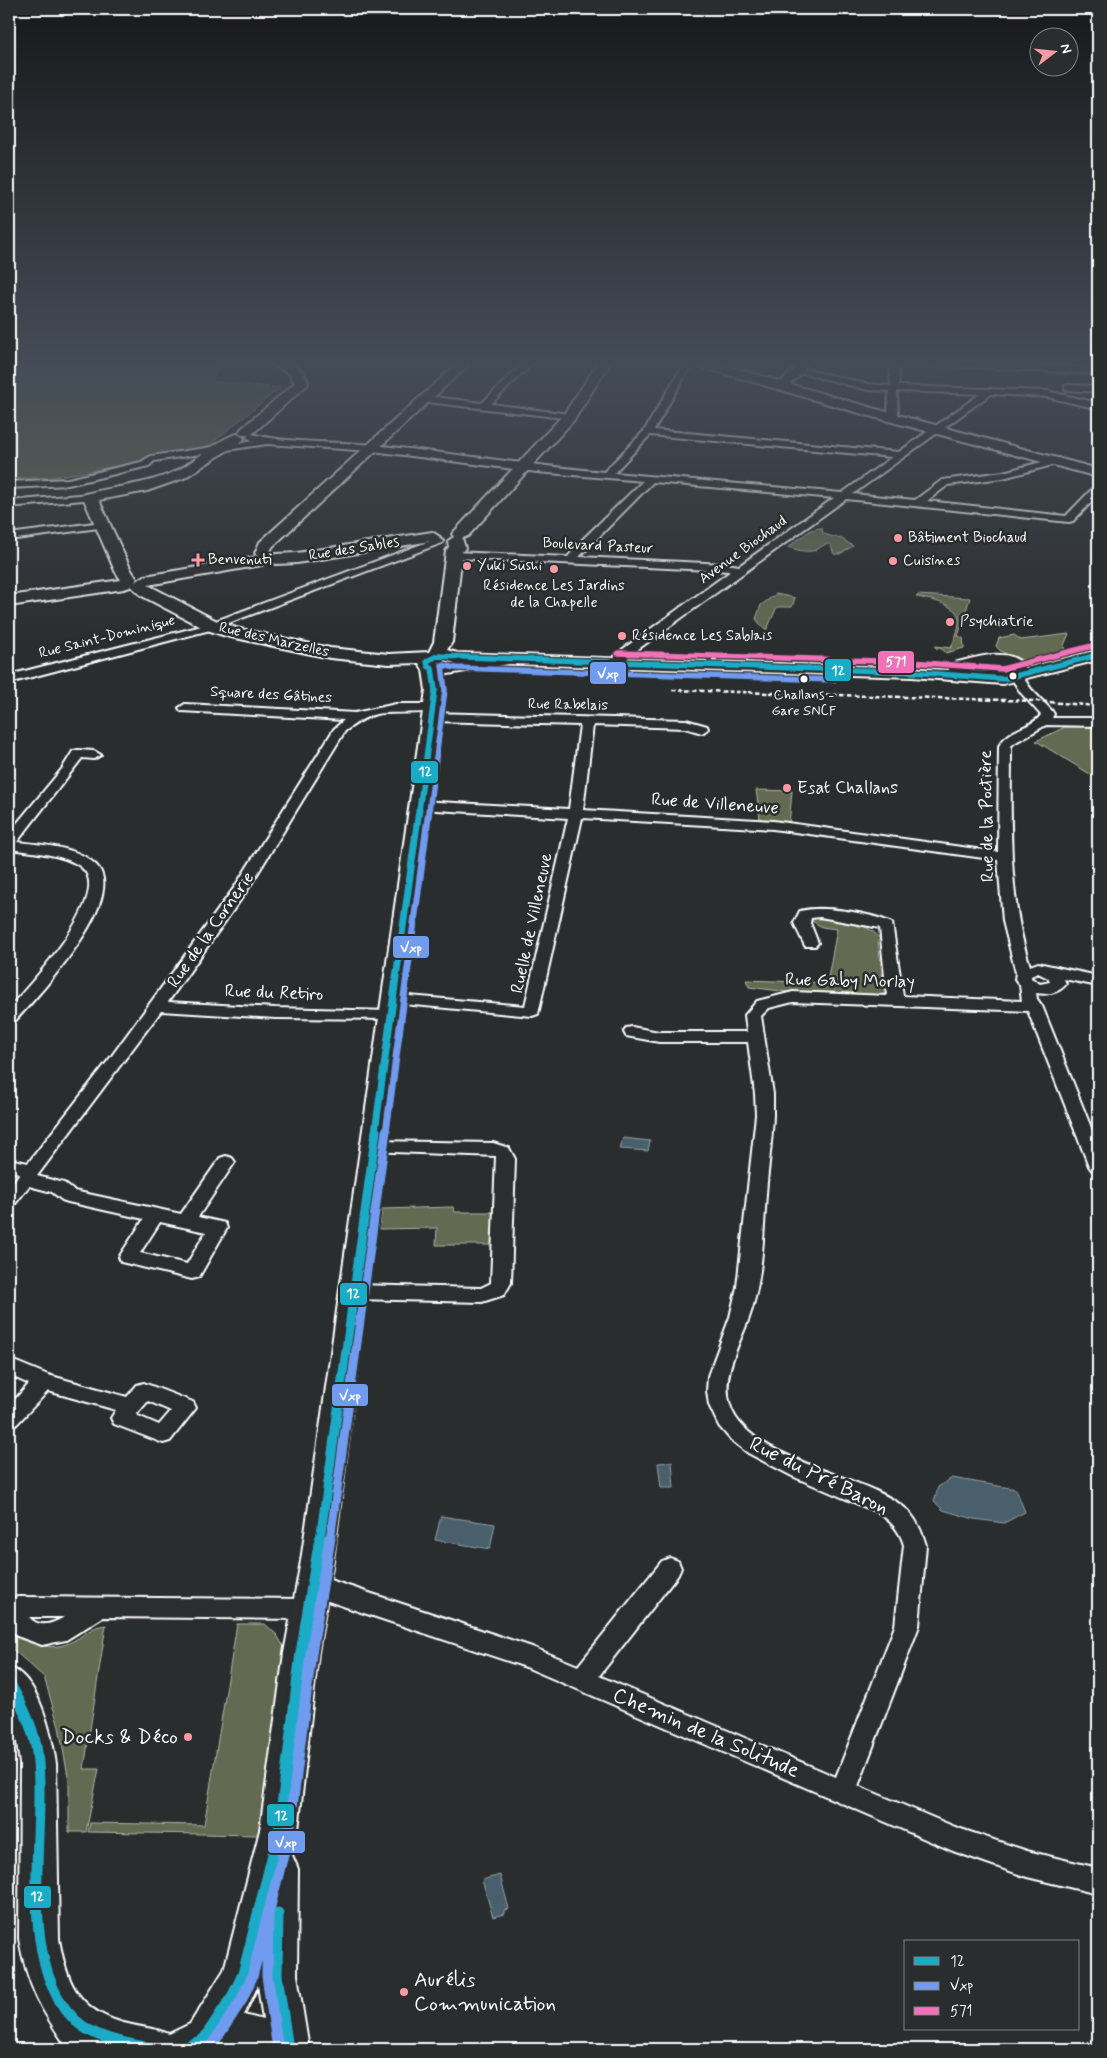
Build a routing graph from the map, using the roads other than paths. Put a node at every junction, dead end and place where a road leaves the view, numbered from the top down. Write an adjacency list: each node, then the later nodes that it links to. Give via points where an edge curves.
1 (173, 456): 15 (street, via 68,482)
2 (210, 456): 18 (main road, via 161,482)
3 (363, 456): 25 (main road, via 265,544)
4 (436, 456): 9 (street)
5 (532, 456): 11 (main road)
6 (625, 456): 13 (street)
7 (899, 456): 17 (street, Avenue Biochaud)
8 (1039, 456): 10 (main road)
9 (452, 458): 11 (street)
10 (1057, 461): 12 (main road); 21 (street, via 1003,475 945,482)
11 (523, 466): 13 (street); 24 (main road)
12 (1098, 473)
13 (607, 475): 14 (street); 19 (street)
14 (651, 479): 17 (street); 19 (street)
15 (9, 485)
16 (1098, 490): 21 (street, via 1069,519)
17 (843, 496): 21 (street); 27 (street, Avenue Biochaud)
18 (90, 497): 20 (street); 22 (main road)
19 (630, 499): 26 (street)
20 (9, 504)
21 (917, 504)
22 (102, 524): 23 (street); 28 (main road, via 123,571)
23 (9, 538)
24 (448, 543): 25 (main road, Rue des Sables, via 298,558); 26 (street, Boulevard Pasteur); 30 (street, Rue Saint-Dominique); 33 (main road)
25 (265, 558): 28 (main road, Rue des Sables)
26 (571, 560): 27 (street, Boulevard Pasteur)
27 (741, 570): 32 (street, Avenue Biochaud, via 626,652)
28 (135, 583): 29 (main road, Rue des Sables); 30 (main road, Rue des Marzelles)
29 (9, 601)
30 (213, 626): 33 (main road, Rue des Marzelles, via 330,653 389,659); 36 (street, Rue Saint-Dominique)
31 (1098, 655): 35 (main road)
32 (618, 663): 33 (main road, Rue des Marzelles, via 509,660); 34 (main road, Rue des Marzelles)
33 (440, 671): 38 (street, Rue de la Cornerie, via 383,708); 40 (street, Rue Rabelais); 44 (main road)
34 (985, 674): 35 (main road); 35 (main road, via 988,660)
35 (1017, 676): 39 (street, via 1048,714)
36 (9, 679)
37 (185, 708): 38 (street, Square des Gâtines)
38 (355, 717): 54 (street, Rue de la Cornerie, via 340,729 259,862)
39 (1045, 720): 41 (street, via 1058,724); 47 (street, Rue de la Poctière, via 1012,736 1005,746)
40 (587, 721): 42 (street, Rue Rabelais, via 686,724); 45 (street, Ruelle de Villeneuve)
41 (1098, 722)
42 (702, 729)
43 (94, 754): 46 (street, via 78,754)
44 (419, 805): 45 (street, Rue de Villeneuve); 56 (main road)
45 (575, 814): 47 (street, Rue de Villeneuve, via 774,825); 56 (street, Ruelle de Villeneuve, via 532,1011)
46 (9, 844): 57 (street, via 70,857 92,869 98,882 97,894 84,923 54,964)
47 (1006, 857): 49 (street, Rue de la Poctière)
48 (810, 943): 53 (street, via 802,923 805,914 820,913 887,926)
49 (1014, 944): 50 (street, Rue de la Poctière); 51 (street)
50 (1026, 979): 51 (street, via 1037,989); 51 (street, via 1033,968); 55 (street, Rue de la Poctière, via 1029,1000)
51 (1050, 979): 52 (street); 55 (street, via 1041,1002)
52 (1096, 981)
53 (896, 1002): 55 (street, Rue Gaby Morlay); 59 (street, Rue Gaby Morlay, via 776,999 763,1004 752,1015)
54 (156, 1006): 56 (street, Rue du Retiro, via 275,1013); 65 (street, Rue de la Cornerie, via 117,1062)
55 (1034, 1006): 64 (street, Rue de la Poctière)
56 (400, 1008): 61 (main road)
57 (12, 1010)
58 (632, 1032): 59 (street, via 660,1037)
59 (755, 1037): 60 (street, Rue Gaby Morlay)
60 (764, 1096): 79 (street, Rue du Pré Baron, via 748,1280 743,1308 717,1376 717,1401 729,1425 757,1449 887,1506 903,1519 915,1546 907,1626)
61 (374, 1147): 69 (main road); 69 (street, via 503,1152 506,1159 501,1283 497,1290 482,1295)
62 (226, 1162): 68 (street)
63 (9, 1165): 65 (street)
64 (1098, 1166)
65 (22, 1179): 66 (street, Rue de la Cornerie); 67 (street, via 58,1187 68,1196)
66 (9, 1200)
67 (156, 1214): 68 (street); 68 (street, via 128,1257 192,1272 218,1228)
68 (186, 1220)
69 (354, 1292): 75 (main road)
70 (9, 1368): 71 (street)
71 (44, 1382): 72 (street); 73 (street)
72 (130, 1407)
73 (9, 1419)
74 (670, 1568): 77 (street)
75 (310, 1598): 76 (street, Chemin de la Solitude); 77 (street, Chemin de la Solitude, via 324,1588 532,1658); 80 (main road)
76 (100, 1607)
77 (582, 1679): 79 (street, Chemin de la Solitude)
78 (9, 1683): 82 (main road, via 20,1698 35,1740 38,1764 39,1930 44,1968 54,1992)
79 (843, 1792): 81 (street, Chemin de la Solitude, via 986,1851)
80 (279, 1830): 83 (main road, via 243,1974 233,1995); 86 (main road, via 277,1975)
81 (1098, 1881)
82 (84, 2036): 84 (main road)
83 (193, 2044): 85 (main road, via 228,2034 250,2036)
84 (156, 2049)
85 (277, 2049)
86 (288, 2049)

